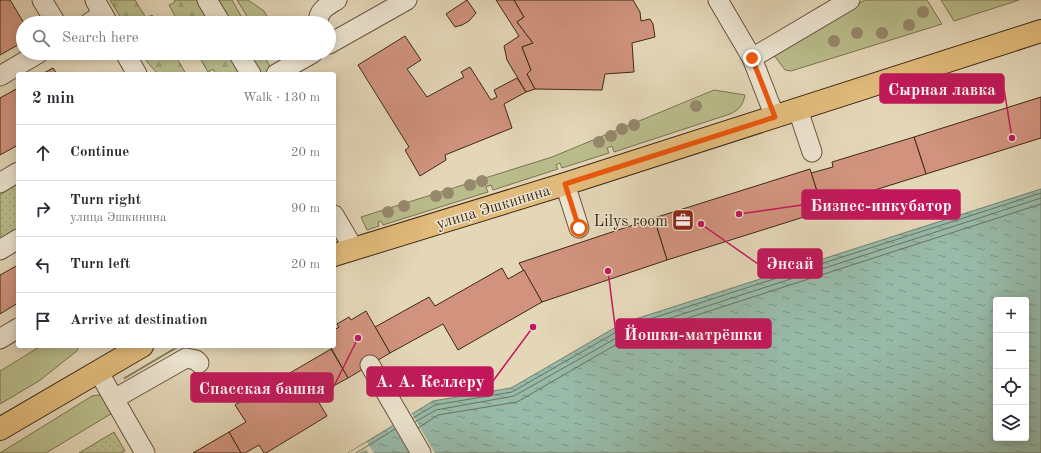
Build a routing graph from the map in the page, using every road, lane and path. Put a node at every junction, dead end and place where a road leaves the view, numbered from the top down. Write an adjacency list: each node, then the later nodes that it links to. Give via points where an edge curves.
1 (42, 0): 7 (street)
2 (207, 0): 8 (street)
3 (337, 0): 9 (street, via 321,11)
4 (407, 0): 11 (street)
5 (718, 0): 12 (street)
6 (850, 0): 12 (street)
7 (52, 16)
8 (217, 16)
9 (320, 16)
10 (1041, 31): 21 (main road, улица Эшкинина)
11 (336, 40)
12 (752, 58): 22 (street)
13 (27, 60): 20 (street)
14 (129, 60): 17 (street)
15 (242, 60): 18 (street)
16 (301, 60): 19 (street)
17 (136, 72)
18 (250, 72)
19 (280, 72)
20 (0, 76)
21 (798, 110): 22 (main road, улица Эшкинина); 23 (street)
22 (775, 117): 26 (main road, улица Эшкинина)
23 (812, 152)
24 (16, 173): 25 (street)
25 (0, 183)
26 (565, 184): 28 (street); 31 (main road, улица Эшкинина)
27 (336, 222): 31 (street)
28 (579, 228)
29 (16, 240): 30 (street)
30 (0, 250)
31 (344, 252)
32 (16, 329): 33 (street)
33 (0, 339)
34 (138, 348): 37 (main road)
35 (199, 363): 38 (street, via 186,358)
36 (370, 365): 41 (street)
37 (98, 371): 38 (street); 39 (main road)
38 (114, 399): 40 (street)
39 (0, 429)
40 (145, 453)
41 (421, 453)

